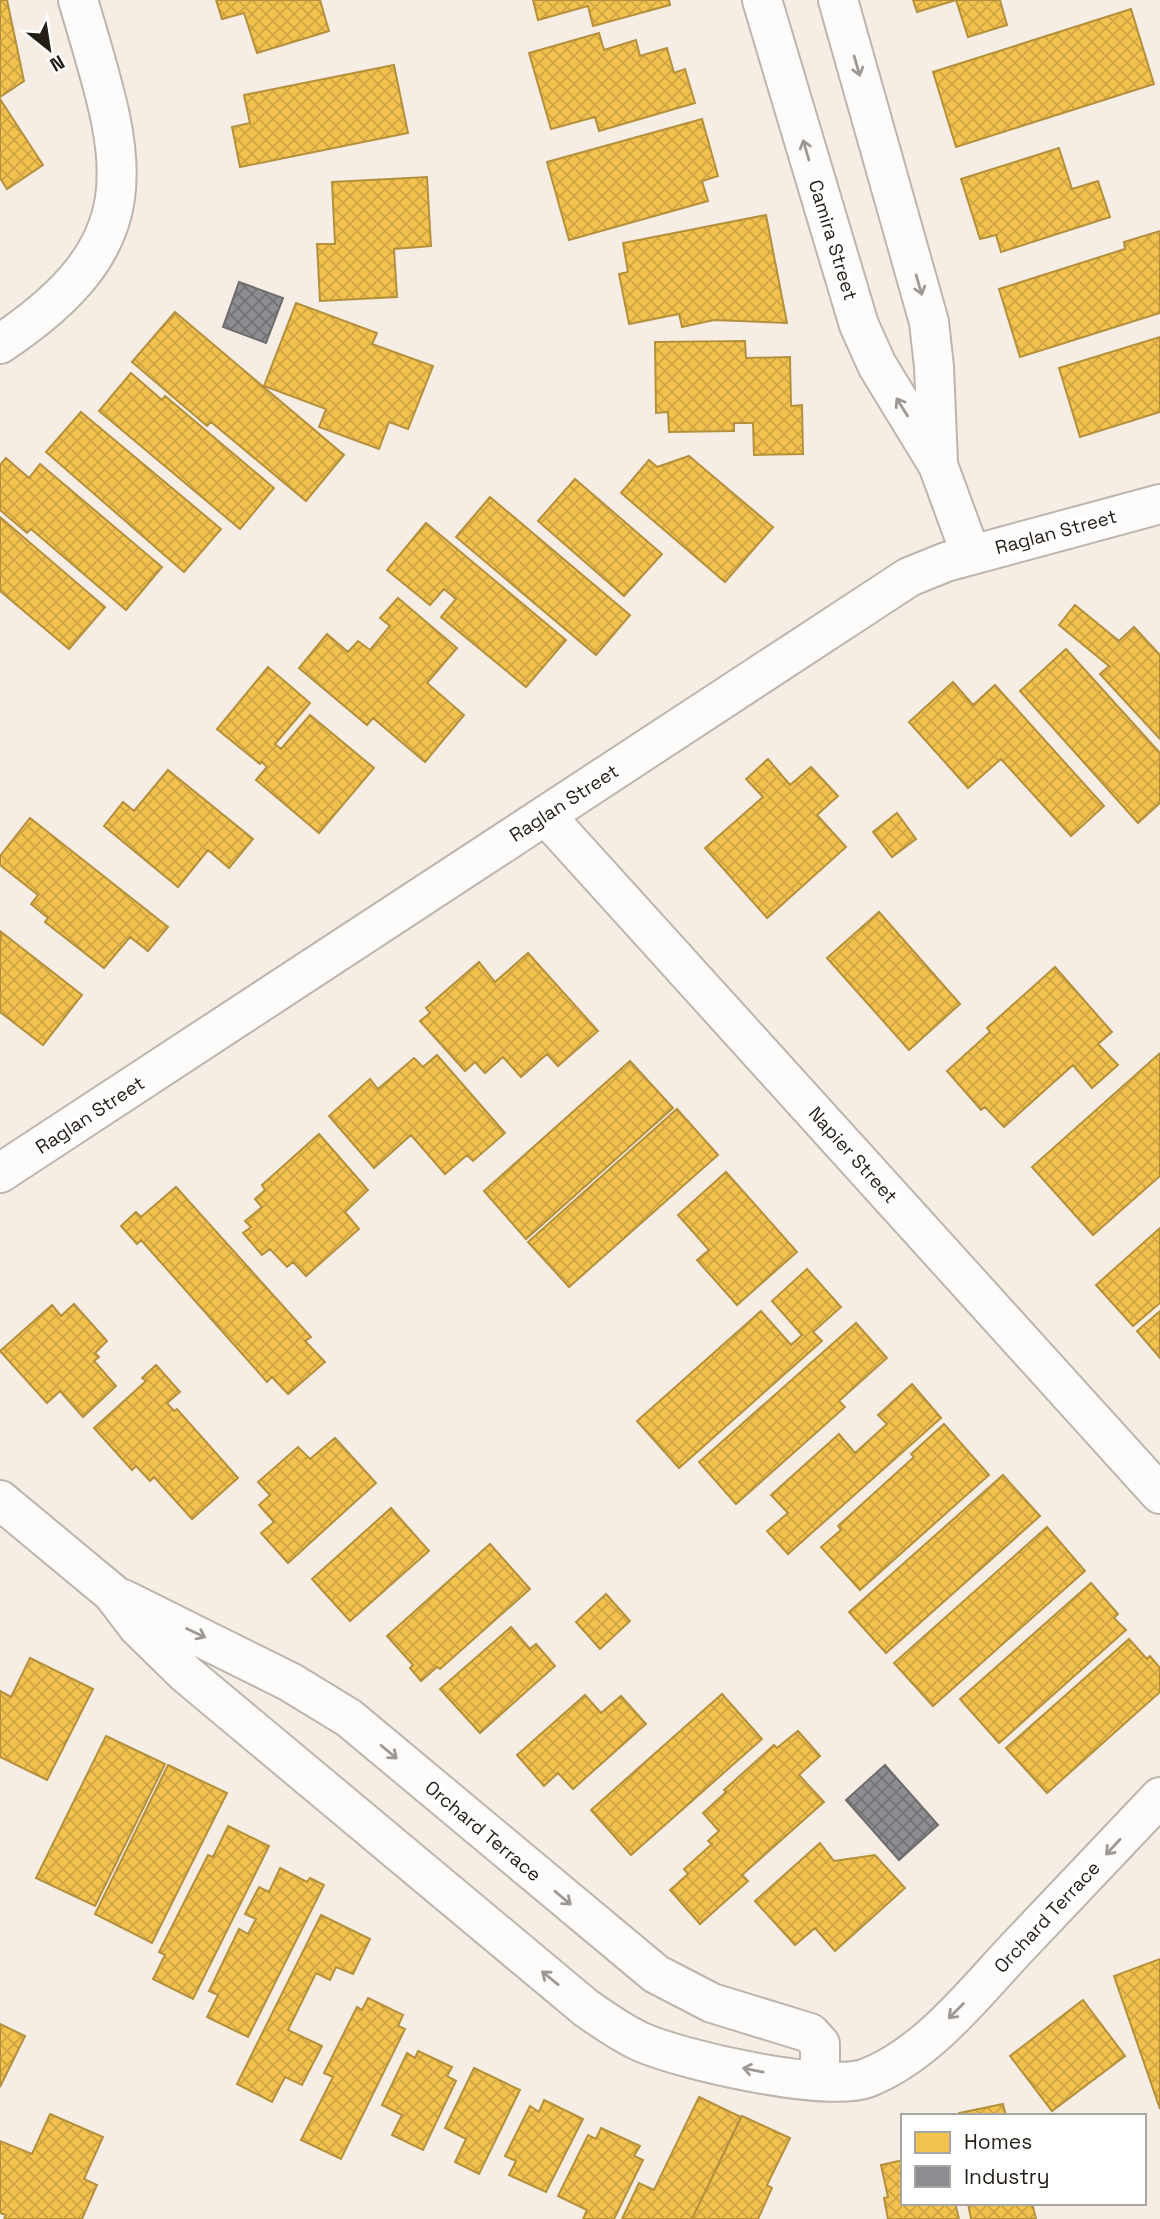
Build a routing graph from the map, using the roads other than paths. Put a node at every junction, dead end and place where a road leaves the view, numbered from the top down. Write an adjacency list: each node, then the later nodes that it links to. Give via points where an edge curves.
1 (78, 0): 4 (street, via 115,137 119,168 115,207 105,236 73,282)
2 (762, 0): 5 (street, Camira Street, one-way to 2, via 877,365 859,324)
3 (838, 0): 5 (street, Camira Street, one-way to 5, via 929,322)
4 (0, 344)
5 (939, 465): 7 (street, Camira Street)
6 (1160, 504): 7 (street, Raglan Street)
7 (971, 555): 8 (street, Raglan Street, via 909,577)
8 (545, 816): 9 (street, Raglan Street); 10 (street, Napier Street)
9 (0, 1173)
10 (1160, 1494)
11 (0, 1500): 12 (street, Orchard Terrace)
12 (112, 1593): 14 (street, Orchard Terrace, one-way to 12, via 670,2052 641,2042 595,2014 186,1674); 14 (street, Orchard Terrace, one-way to 14, via 290,1682 349,1718 656,1974 712,2003 810,2033 820,2044)
13 (1160, 1797): 14 (street, Orchard Terrace, one-way to 14, via 929,2036 866,2078)
14 (820, 2081)

